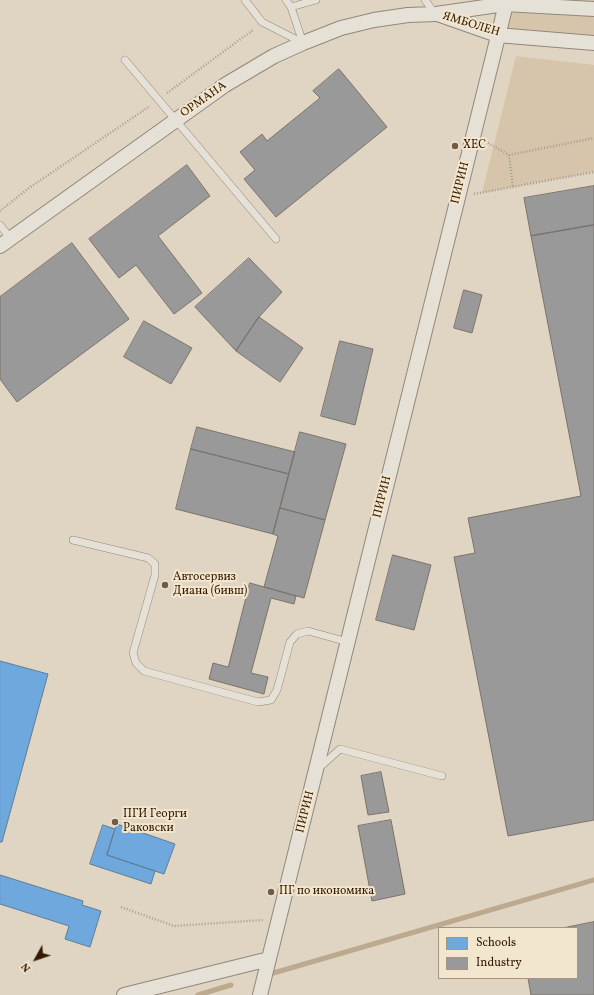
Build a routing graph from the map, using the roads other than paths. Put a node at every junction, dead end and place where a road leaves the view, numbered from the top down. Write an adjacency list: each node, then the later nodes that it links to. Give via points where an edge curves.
1 (244, 0): 10 (lane, via 262,22)
2 (286, 0): 6 (lane)
3 (425, 0): 8 (lane)
4 (311, 1): 6 (lane)
5 (506, 2): 7 (street, ЯМБОЛЕН); 8 (street, ЯМБОЛЕН); 9 (street, ПИРИН)
6 (291, 7): 10 (lane)
7 (594, 10)
8 (436, 14): 9 (street, ЯМБОЛЕН); 10 (street, ОРМАНА, via 374,20 341,28)
9 (498, 35): 11 (street, ЯМБОЛЕН); 18 (street, ПИРИН)
10 (303, 43): 13 (street, ОРМАНА, via 274,56 225,85)
11 (594, 43)
12 (125, 60): 13 (lane)
13 (175, 120): 15 (lane); 16 (street, ОРМАНА)
14 (0, 225): 16 (lane)
15 (276, 239)
16 (5, 242)
17 (72, 540): 18 (lane, via 148,558 155,564 155,574 134,653 136,663 144,671 258,702 271,700 277,690 290,642 297,634 308,631)
18 (348, 642): 19 (street, ПИРИН)
19 (316, 770): 20 (lane, via 340,749); 21 (street, ПИРИН)
20 (442, 776)
21 (269, 958): 22 (street); 23 (street, ПИРИН)
22 (124, 995)
23 (260, 995)

